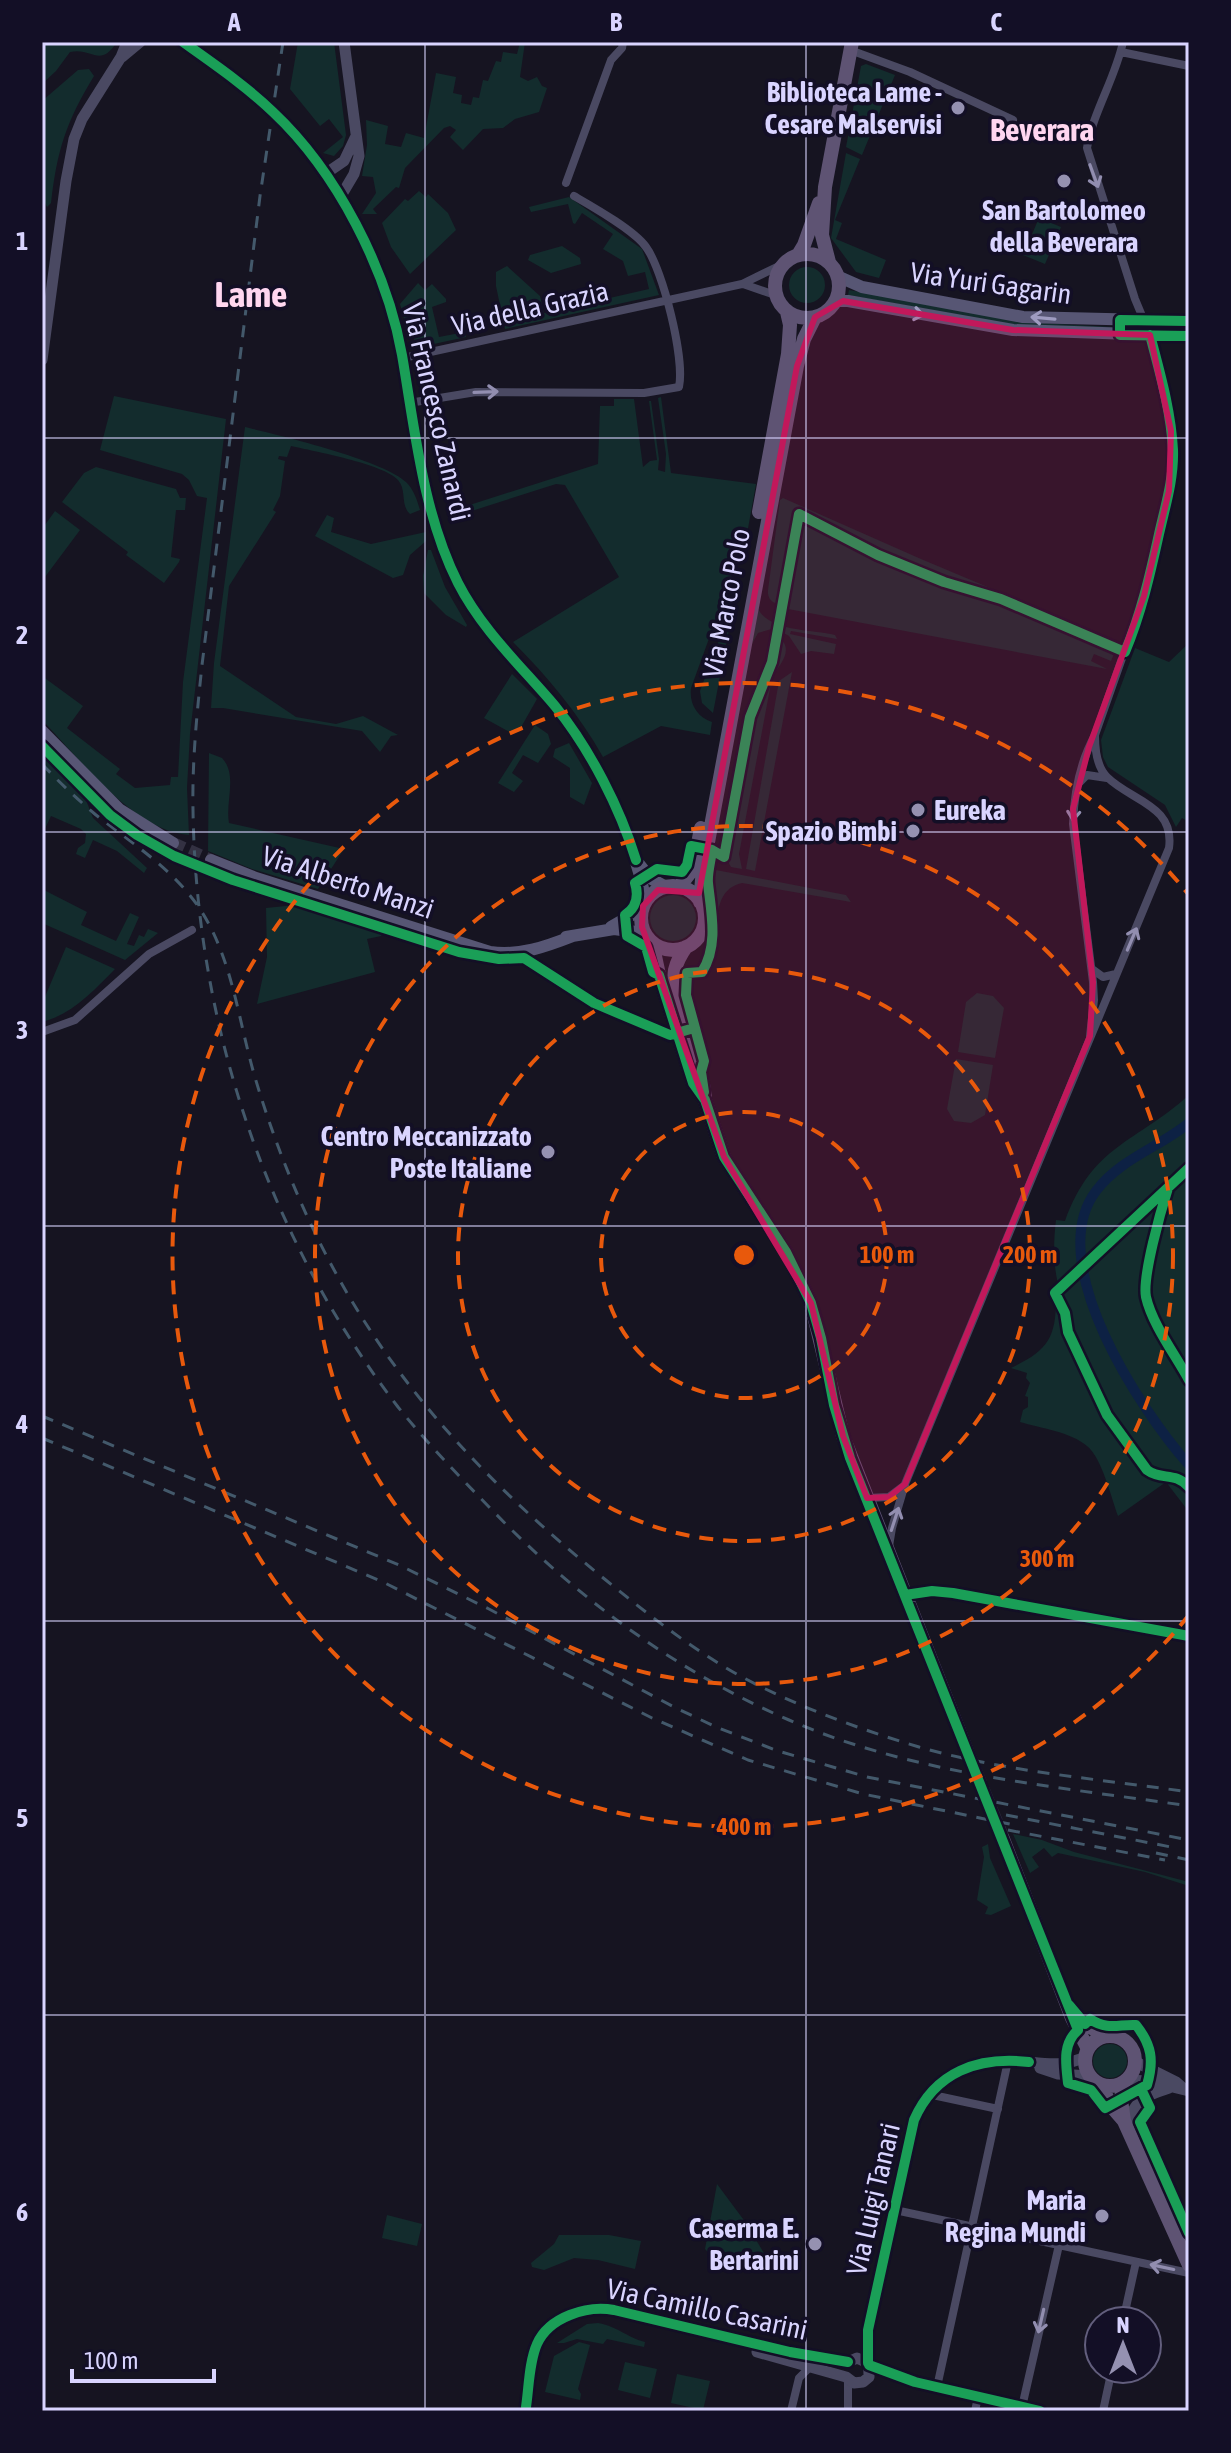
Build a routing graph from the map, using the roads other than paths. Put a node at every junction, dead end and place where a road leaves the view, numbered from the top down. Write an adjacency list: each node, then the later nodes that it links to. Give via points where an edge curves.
1 (127, 42): 8 (street)
2 (140, 42): 8 (street)
3 (183, 42): 12 (main road, Via Francesco Zanardi, via 272,111)
4 (344, 42): 11 (street)
5 (623, 42): 13 (street, via 611,60)
6 (851, 46): 10 (street); 14 (main road)
7 (1122, 47): 9 (street); 27 (street, one-way to 27, via 1089,138 1088,159)
8 (121, 57): 32 (street, via 74,139)
9 (1189, 66)
10 (1013, 120)
11 (356, 134): 12 (street, via 344,161); 15 (street, via 358,161)
12 (325, 174): 15 (main road, Via Francesco Zanardi)
13 (566, 183)
14 (825, 187): 17 (main road); 18 (main road, via 822,235)
15 (341, 196): 31 (main road, Via Francesco Zanardi, via 383,290)
16 (574, 196): 23 (street, via 644,244)
17 (798, 255): 18 (main road, via 814,254); 19 (main road)
18 (829, 262): 20 (main road)
19 (781, 265): 21 (street, Via della Grazia); 22 (main road)
20 (837, 276): 24 (main road); 27 (main road, Via Yuri Gagarin, one-way to 20, via 1023,317 862,287)
21 (742, 284): 22 (street); 23 (street, Via della Grazia)
22 (775, 295): 25 (main road)
23 (666, 300): 31 (street, Via della Grazia); 33 (street, one-way to 23, via 476,392 648,393 677,388 681,365)
24 (835, 301): 26 (main road); 29 (main road, Via Yuri Gagarin, one-way to 29, via 1013,330)
25 (787, 312): 26 (main road); 41 (main road, Via Marco Polo, via 787,364 694,866)
26 (815, 317): 42 (main road, Via Marco Polo, via 797,366)
27 (1143, 320): 28 (main road, Via Yuri Gagarin); 29 (street)
28 (1189, 321)
29 (1150, 335): 30 (main road, Via Yuri Gagarin); 35 (street, via 1171,431 1171,478 1144,596)
30 (1189, 336)
31 (403, 358): 33 (main road, Via Francesco Zanardi)
32 (42, 360)
33 (409, 403): 40 (main road, Via Francesco Zanardi, via 419,461 456,579 497,642 575,734 622,817)
34 (42, 731): 38 (main road, via 119,809)
35 (1095, 735): 36 (street, via 1099,763); 37 (street)
36 (1108, 778): 37 (street, via 1087,775); 49 (street, one-way to 36, via 1170,840 1161,815)
37 (1077, 784): 48 (street, one-way to 48, via 1073,824)
38 (173, 843)
39 (211, 860): 45 (main road, Via Alberto Manzi, via 472,946 510,946)
40 (636, 860): 41 (main road, Via Francesco Zanardi, via 650,878); 43 (main road, Via Francesco Zanardi)
41 (672, 887): 42 (main road, via 689,891); 43 (main road, via 655,892)
42 (700, 902): 47 (main road, via 702,929)
43 (644, 905): 45 (main road, Via Alberto Manzi); 46 (main road, via 641,920)
44 (192, 930): 50 (street, via 149,954 75,1020)
45 (605, 930): 46 (main road, Via Alberto Manzi)
46 (648, 938): 47 (main road, via 670,950); 52 (main road, via 693,1083)
47 (686, 947): 52 (main road, via 675,981)
48 (1091, 969): 49 (street, via 1103,977); 51 (street)
49 (1116, 974): 51 (street)
50 (42, 1032)
51 (1090, 1036): 53 (street)
52 (705, 1100): 54 (main road, via 724,1157 786,1252 811,1303 843,1436)
53 (905, 1484): 54 (street, via 889,1497); 55 (street, one-way to 53)
54 (867, 1498): 55 (main road)
55 (889, 1554): 56 (main road)
56 (905, 1595): 57 (street, via 953,1593); 58 (main road)
57 (1189, 1636)
58 (967, 1751)
59 (1003, 1839): 60 (main road)
60 (1069, 2005): 61 (main road, via 1085,2024); 62 (main road)
61 (1106, 2036): 62 (main road); 65 (main road, via 1128,2044)
62 (1087, 2053): 64 (street, Via Luigi Tanari, via 1061,2065); 66 (main road, via 1086,2069)
63 (1008, 2061): 64 (street, Via Luigi Tanari); 70 (street, Via Luigi Tanari, via 970,2067); 71 (street)
64 (1029, 2062): 66 (street, Via Luigi Tanari)
65 (1136, 2062): 67 (main road); 69 (street)
66 (1095, 2080): 67 (main road, via 1112,2087); 72 (main road)
67 (1125, 2082): 68 (street, via 1148,2081); 72 (main road)
68 (1169, 2088): 69 (street); 72 (street, via 1136,2102)
69 (1186, 2090)
70 (928, 2094): 71 (street, Via Luigi Tanari); 73 (street, Via Luigi Tanari, via 914,2120)
71 (998, 2109): 74 (street)
72 (1125, 2124): 77 (main road)
73 (895, 2210): 74 (street); 80 (street, Via Luigi Tanari)
74 (973, 2227): 75 (street); 85 (street)
75 (1059, 2245): 76 (street); 87 (street, one-way to 87)
76 (1136, 2262): 78 (street, one-way to 76); 79 (street)
77 (1189, 2265)
78 (1189, 2273)
79 (1127, 2305)
80 (868, 2330): 81 (street, Via Luigi Tanari); 83 (street, Via Luigi Tanari)
81 (851, 2360): 83 (street, Via Camillo Casarini, via 861,2359); 83 (street, Via Luigi Tanari, via 845,2369); 88 (street, Via Camillo Casarini, via 803,2355 594,2308 572,2314 539,2340)
82 (809, 2368): 83 (street, Via Camillo Casarini); 88 (street, Via Camillo Casarini, via 594,2314 544,2344); 90 (street, via 799,2378)
83 (860, 2374): 85 (street, Via Camillo Casarini); 89 (street, Via Luigi Tanari)
84 (1109, 2385): 93 (street)
85 (937, 2387): 86 (street, Via Camillo Casarini)
86 (978, 2397): 87 (street, Via Camillo Casarini); 91 (street)
87 (1022, 2407): 92 (street, Via Camillo Casarini)
88 (526, 2409)
89 (849, 2410)
90 (791, 2411)
91 (975, 2411)
92 (1040, 2411)
93 (1103, 2411)

